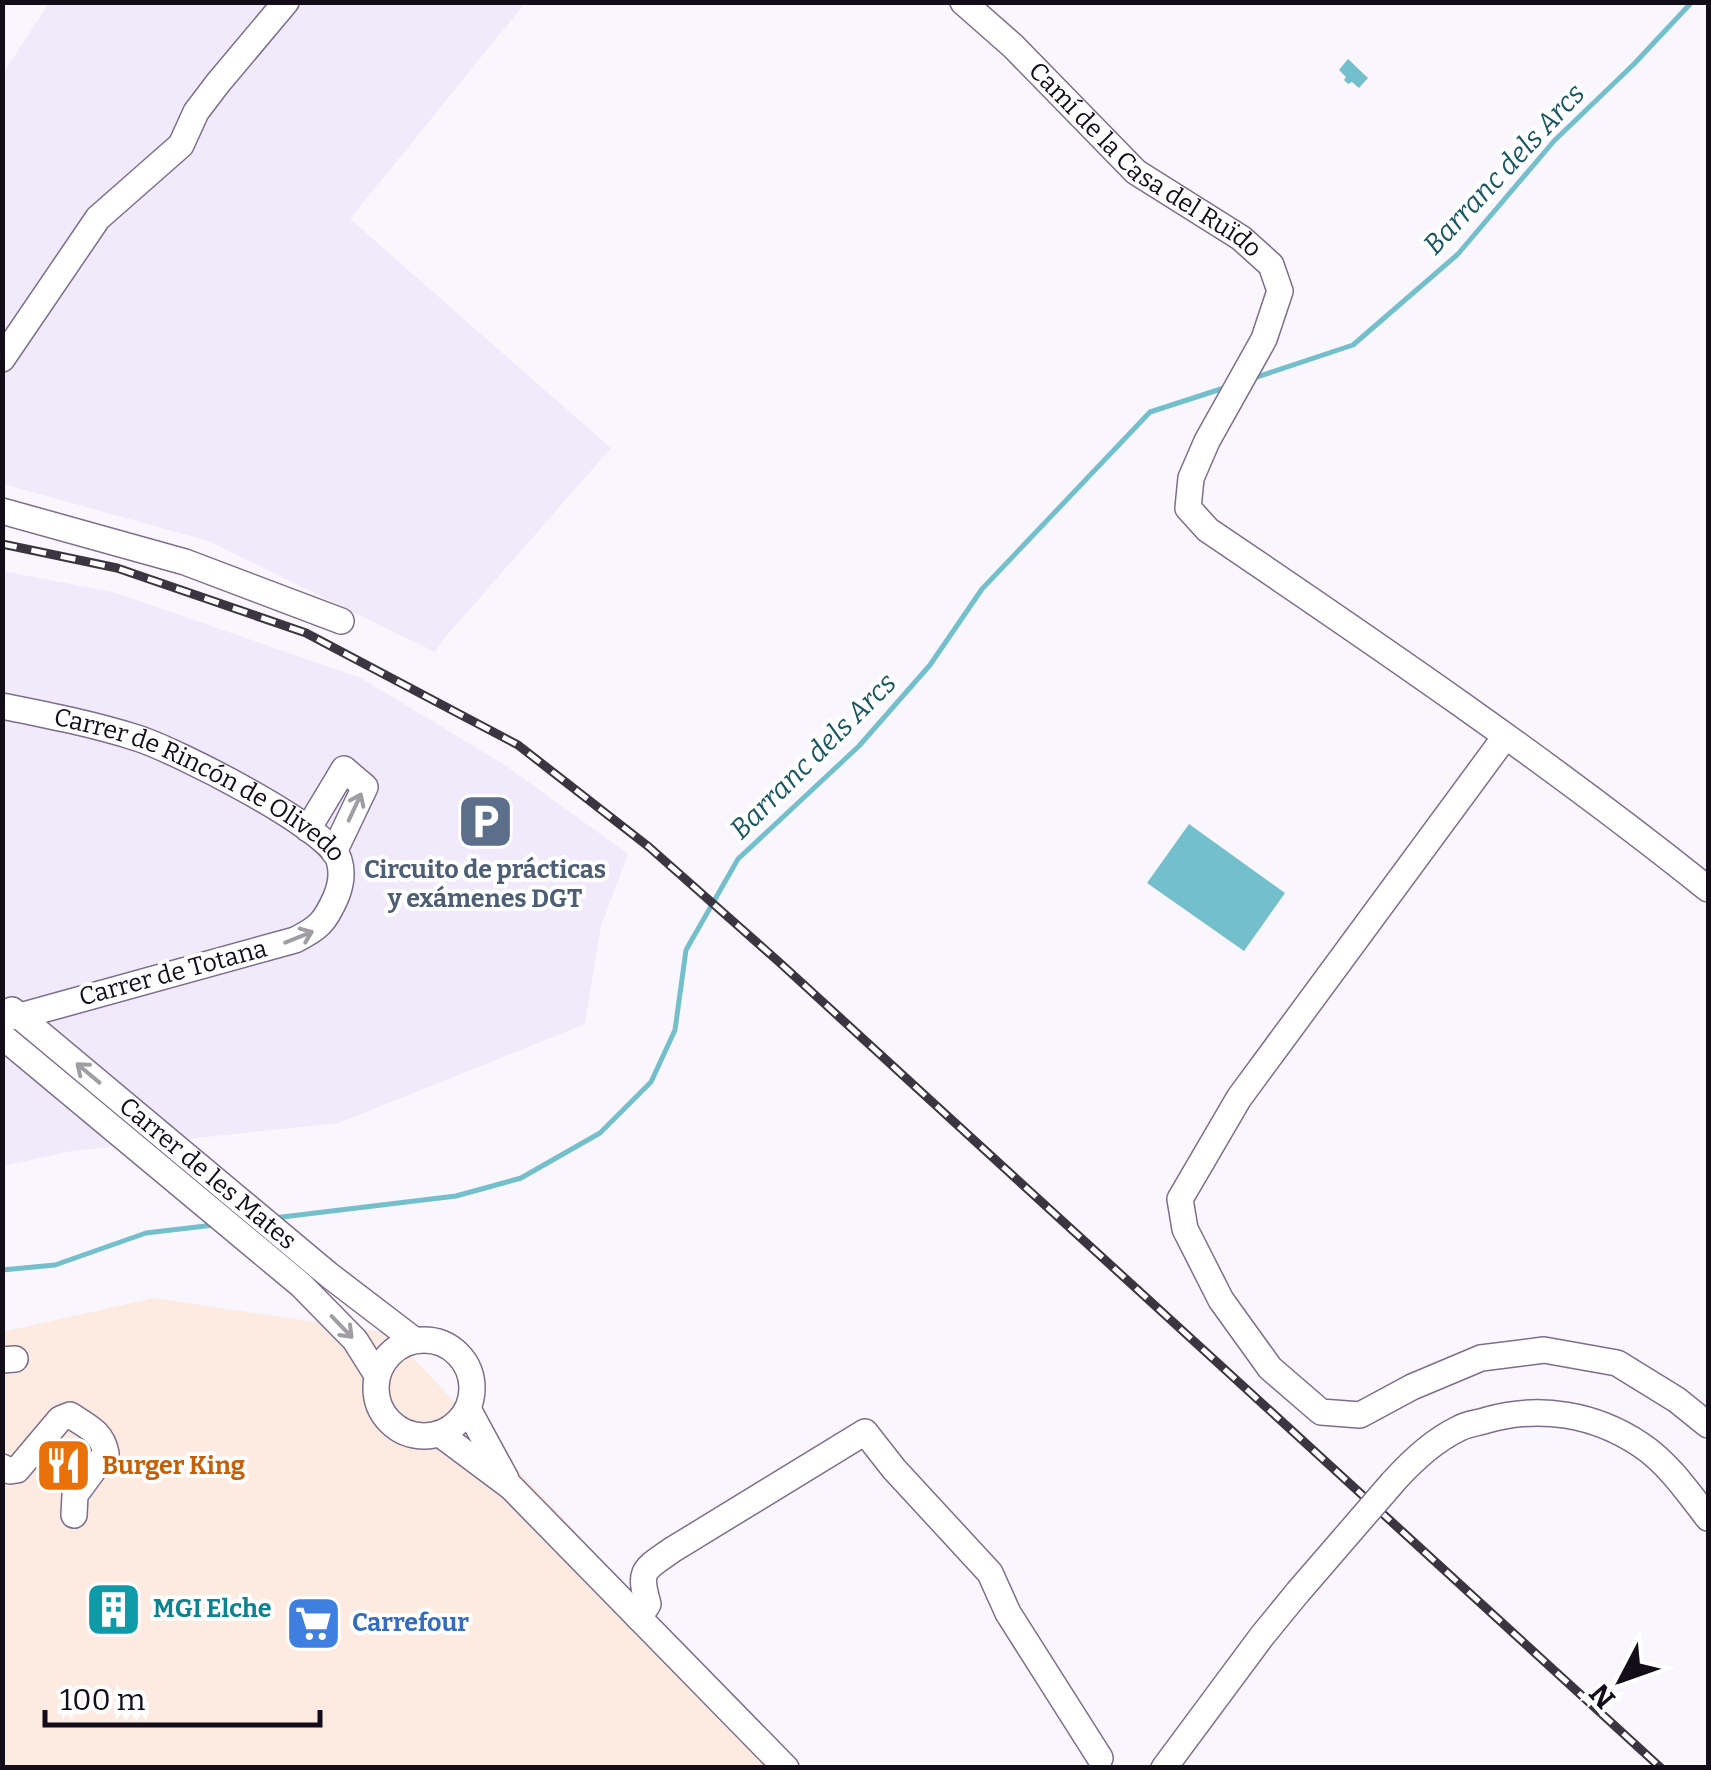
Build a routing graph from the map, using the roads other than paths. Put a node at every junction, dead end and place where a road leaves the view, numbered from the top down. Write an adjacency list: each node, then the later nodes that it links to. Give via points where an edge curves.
1 (286, 2): 3 (street, via 196,112 181,145 98,218)
2 (964, 2): 7 (street, Camí de la Casa del Ruïdo, via 1136,172 1241,238 1271,265 1280,291 1264,339 1207,442 1191,478 1188,508 1208,530)
3 (2, 359)
4 (2, 511): 5 (street, via 185,562)
5 (341, 622)
6 (2, 706): 8 (street, Carrer de Rincón de Olivedo, via 140,738 219,774)
7 (1505, 737): 10 (street); 16 (street, via 1238,1098 1180,1200 1186,1229 1220,1300 1270,1368 1321,1412 1360,1415 1481,1358 1544,1350 1617,1364)
8 (308, 829): 9 (street, Carrer de Rincón de Olivedo); 9 (street, one-way to 8, via 365,787 344,770)
9 (334, 852): 11 (street, Carrer de Rincón de Olivedo, via 342,884)
10 (1708, 890)
11 (330, 909): 12 (street, Carrer de Totana, one-way to 11, via 296,940 319,928)
12 (7, 1018): 13 (street, Carrer de les Mates, one-way to 12); 14 (street, Carrer de les Mates, one-way to 14, via 163,1169 301,1285 355,1340)
13 (414, 1340): 14 (street, via 390,1352); 15 (street, via 444,1343 467,1364)
14 (377, 1375): 17 (street, via 378,1405 386,1418 410,1434)
15 (468, 1409): 17 (street); 19 (street)
16 (1708, 1425)
17 (440, 1434): 19 (street)
18 (2, 1467): 20 (street, via 17,1470 60,1418 70,1415 90,1428 104,1440 106,1454 75,1494)
19 (511, 1487): 22 (street)
20 (74, 1516)
21 (1708, 1518): 25 (street, bridge, via 1643,1446 1604,1424 1562,1413 1513,1413 1458,1428 1414,1458 1393,1482 1262,1636)
22 (639, 1618): 23 (street, via 648,1604 642,1581 647,1568 865,1432 990,1573); 24 (street)
23 (1100, 1758)
24 (786, 1768)
25 (1164, 1768)

